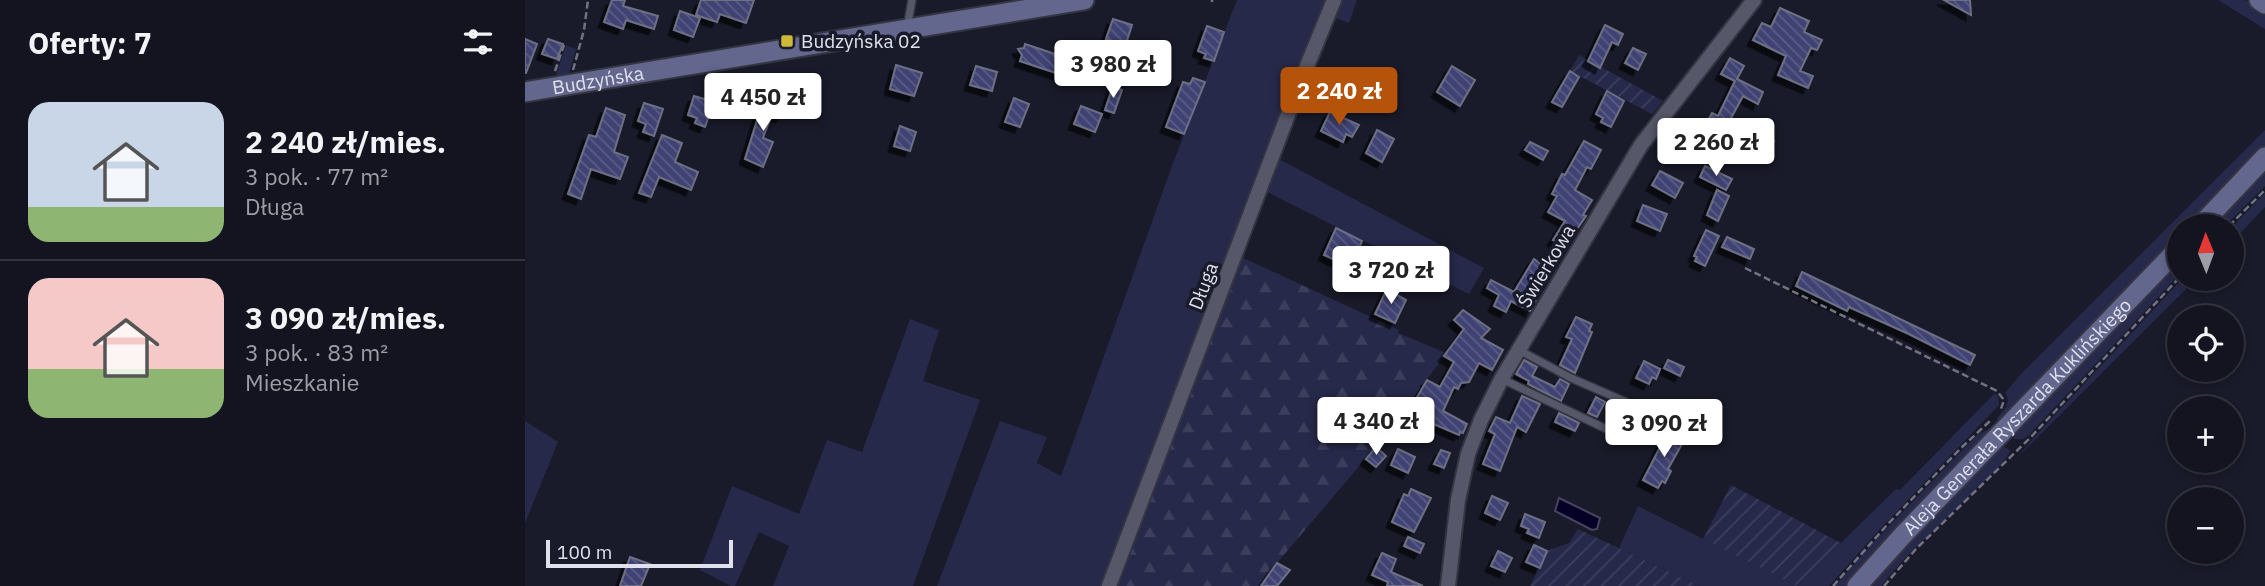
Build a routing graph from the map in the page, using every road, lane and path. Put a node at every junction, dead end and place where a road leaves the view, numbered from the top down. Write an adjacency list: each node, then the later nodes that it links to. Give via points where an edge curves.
1 (588, 0): 10 (path)
2 (912, 0): 8 (lane)
3 (1084, 0): 8 (street, Budzyńska)
4 (1334, 0): 25 (street, Długa)
5 (1754, 0): 20 (street, Świerkowa, via 1641,145)
6 (2259, 0): 7 (street)
7 (2265, 4)
8 (906, 29): 10 (street, Budzyńska)
9 (564, 45): 11 (path)
10 (573, 83): 11 (street, Budzyńska)
11 (549, 88): 12 (street, Budzyńska)
12 (525, 92)
13 (2265, 158): 15 (street)
14 (2265, 190): 16 (path)
15 (2211, 214)
16 (2241, 214)
17 (2167, 260): 23 (street, Aleja Generała Ryszarda Kuklińskiego)
18 (1745, 268): 23 (path, via 1997,391 2004,400)
19 (2167, 291): 29 (path)
20 (1519, 350): 21 (street, Świerkowa); 22 (lane)
21 (1502, 378): 24 (lane); 26 (street, Świerkowa, via 1468,454)
22 (1626, 402)
23 (1995, 427): 27 (path, via 1961,448); 28 (street, Aleja Generała Ryszarda Kuklińskiego)
24 (1621, 436)
25 (1109, 586)
26 (1448, 586)
27 (1833, 586)
28 (1857, 586)
29 (1884, 586)

